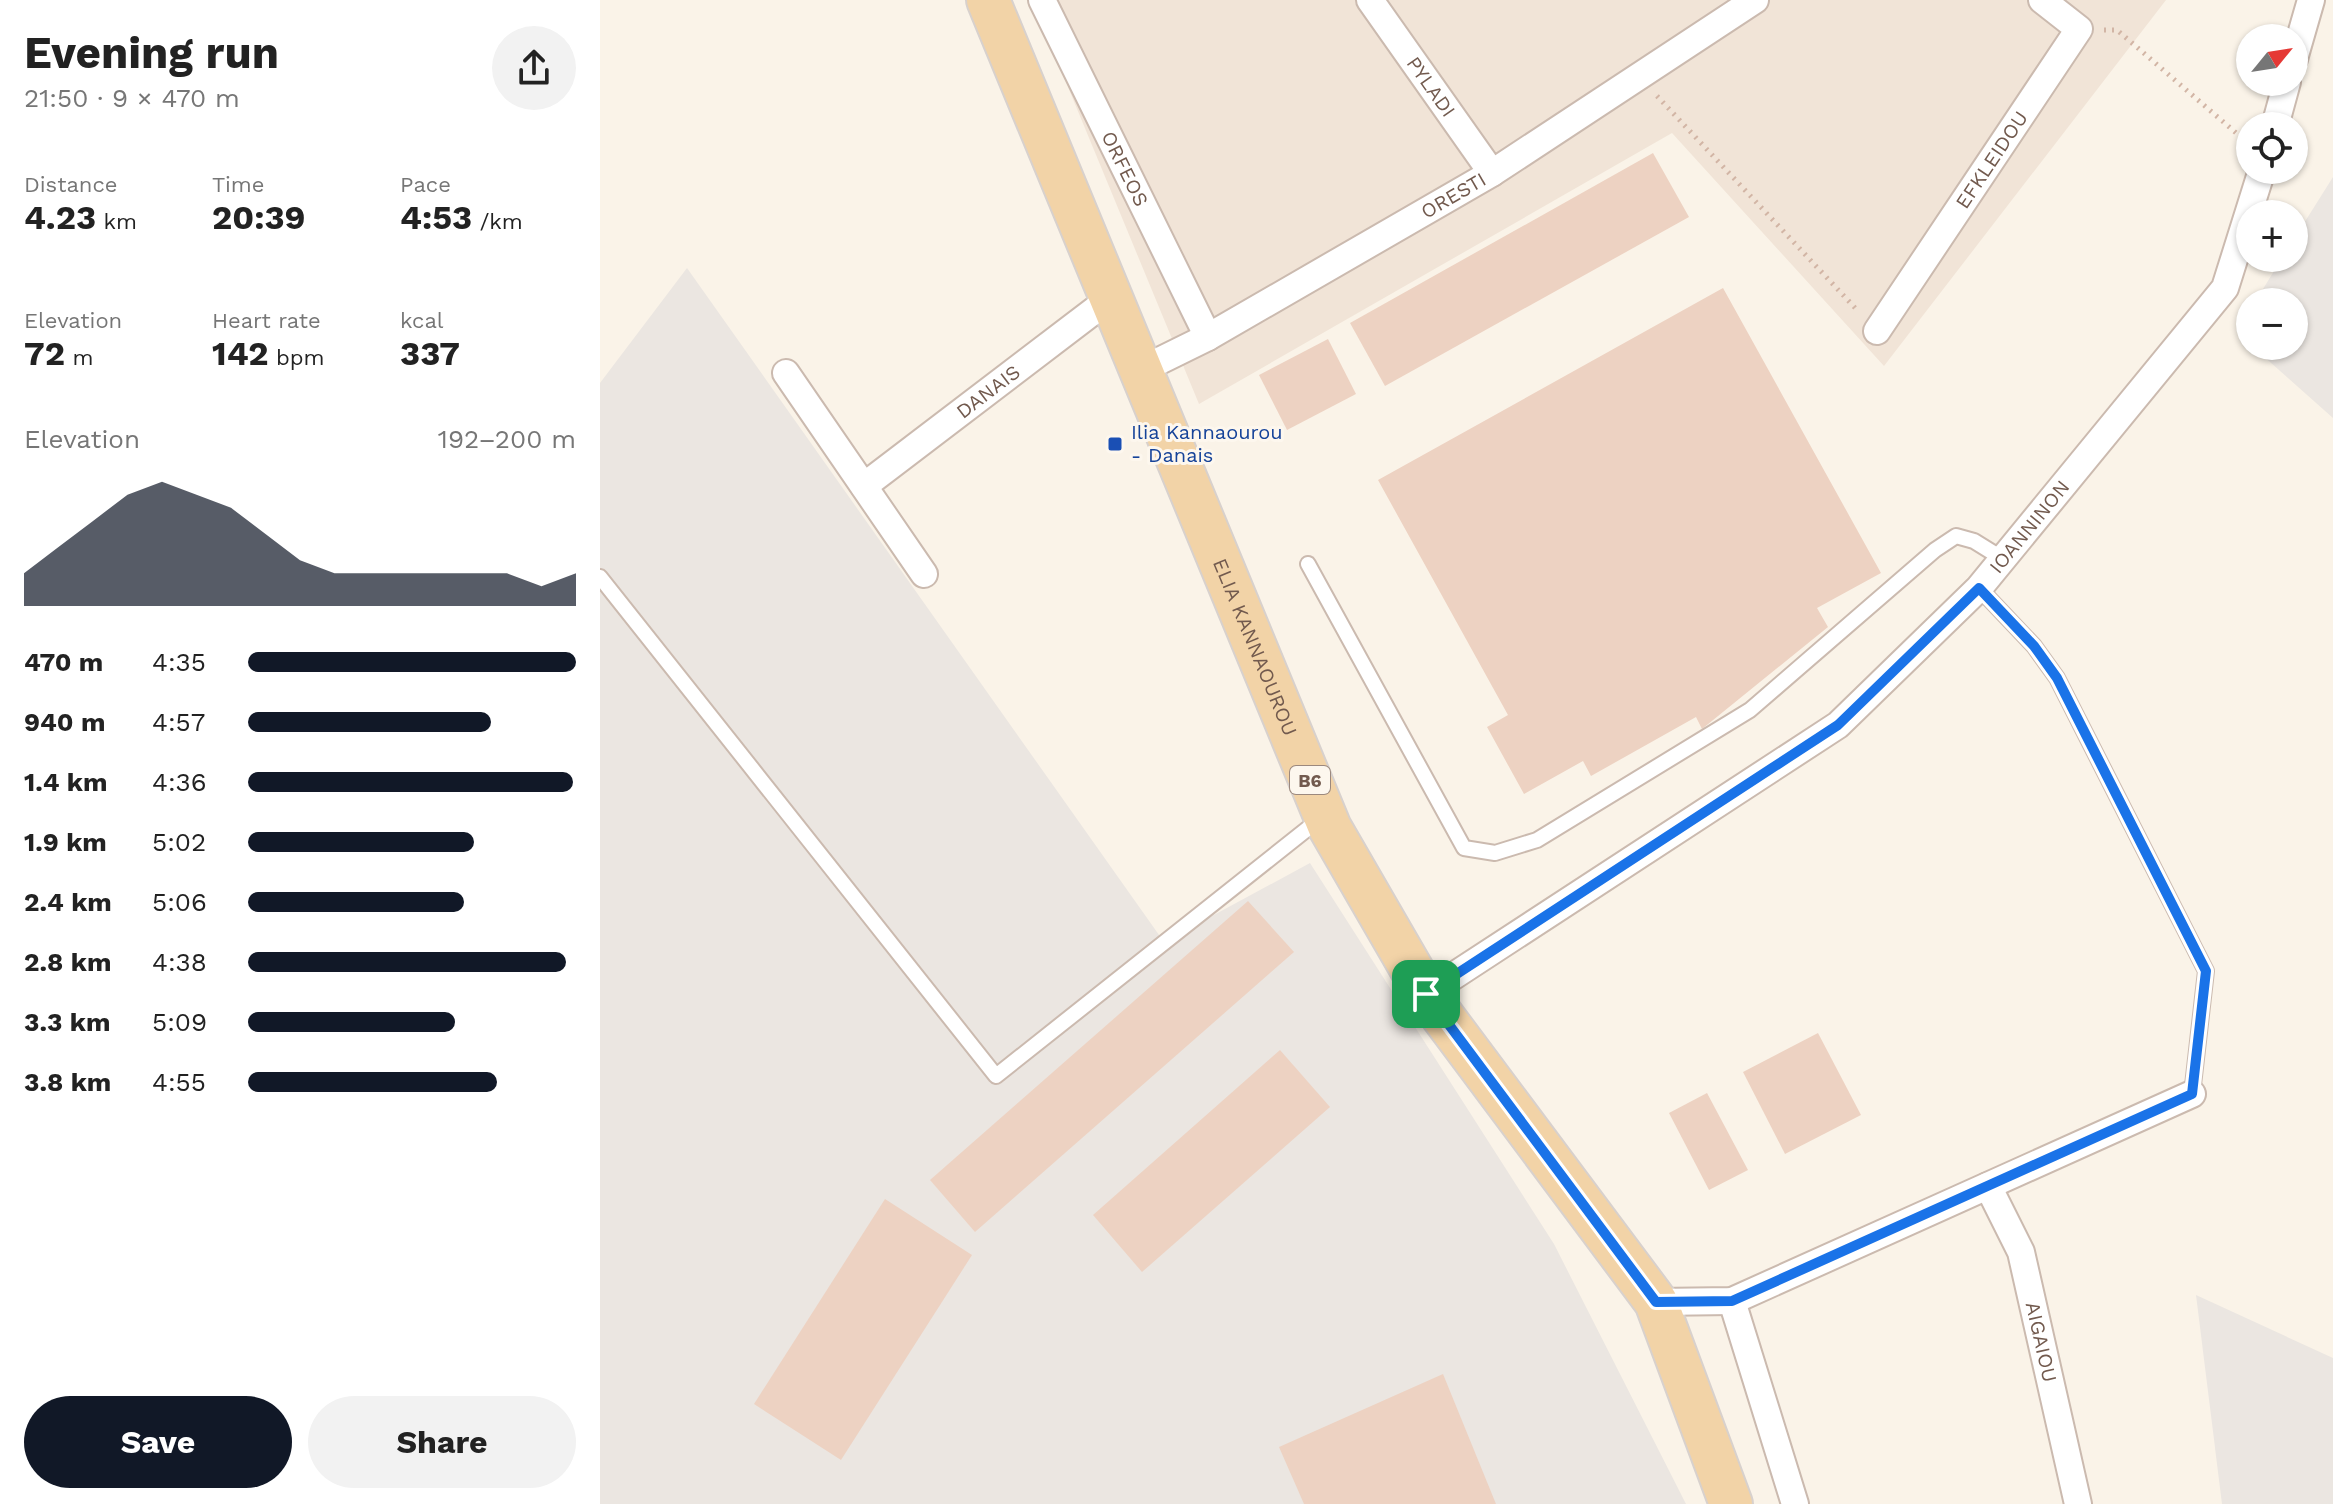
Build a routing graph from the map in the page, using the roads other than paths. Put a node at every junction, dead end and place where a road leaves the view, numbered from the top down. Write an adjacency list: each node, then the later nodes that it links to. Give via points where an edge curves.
1 (988, 0): 10 (main road, ELIA KANNAOUROU / B6)
2 (1042, 0): 12 (street, ORFEOS)
3 (1370, 0): 8 (street, PYLADI)
4 (2042, 0): 11 (street, EFKLEIDOU, via 2079,29)
5 (2311, 0): 7 (street)
6 (1747, 3): 8 (street, ORESTI)
7 (2304, 24)
8 (1492, 173): 12 (street, ORESTI)
9 (2258, 184): 16 (street, IOANNINON, via 2225,288)
10 (1112, 297): 13 (main road, ELIA KANNAOUROU / B6); 15 (street, DANAIS)
11 (1877, 331)
12 (1208, 337): 13 (street, ORESTI)
13 (1141, 370): 21 (main road, ELIA KANNAOUROU / B6)
14 (786, 373): 15 (street)
15 (864, 486): 18 (street)
16 (2003, 559): 17 (lane, via 1956,536 1750,710 1537,840 1495,853 1464,848); 20 (street, IOANNINON)
17 (1308, 564)
18 (924, 574)
19 (600, 577): 21 (lane, via 996,1076)
20 (1979, 588): 22 (street, IOANNINON, via 1838,725); 23 (lane, via 2057,678 2206,971)
21 (1325, 815): 22 (main road, ELIA KANNAOUROU / B6)
22 (1426, 994): 26 (main road, ELIA KANNAOUROU / B6)
23 (2192, 1094): 24 (street)
24 (1988, 1186): 25 (street); 29 (street, AIGAIOU, via 2021,1252)
25 (1732, 1301): 26 (street); 28 (street)
26 (1656, 1302): 27 (main road, ELIA KANNAOUROU / B6)
27 (1731, 1504)
28 (1795, 1504)
29 (2078, 1504)

